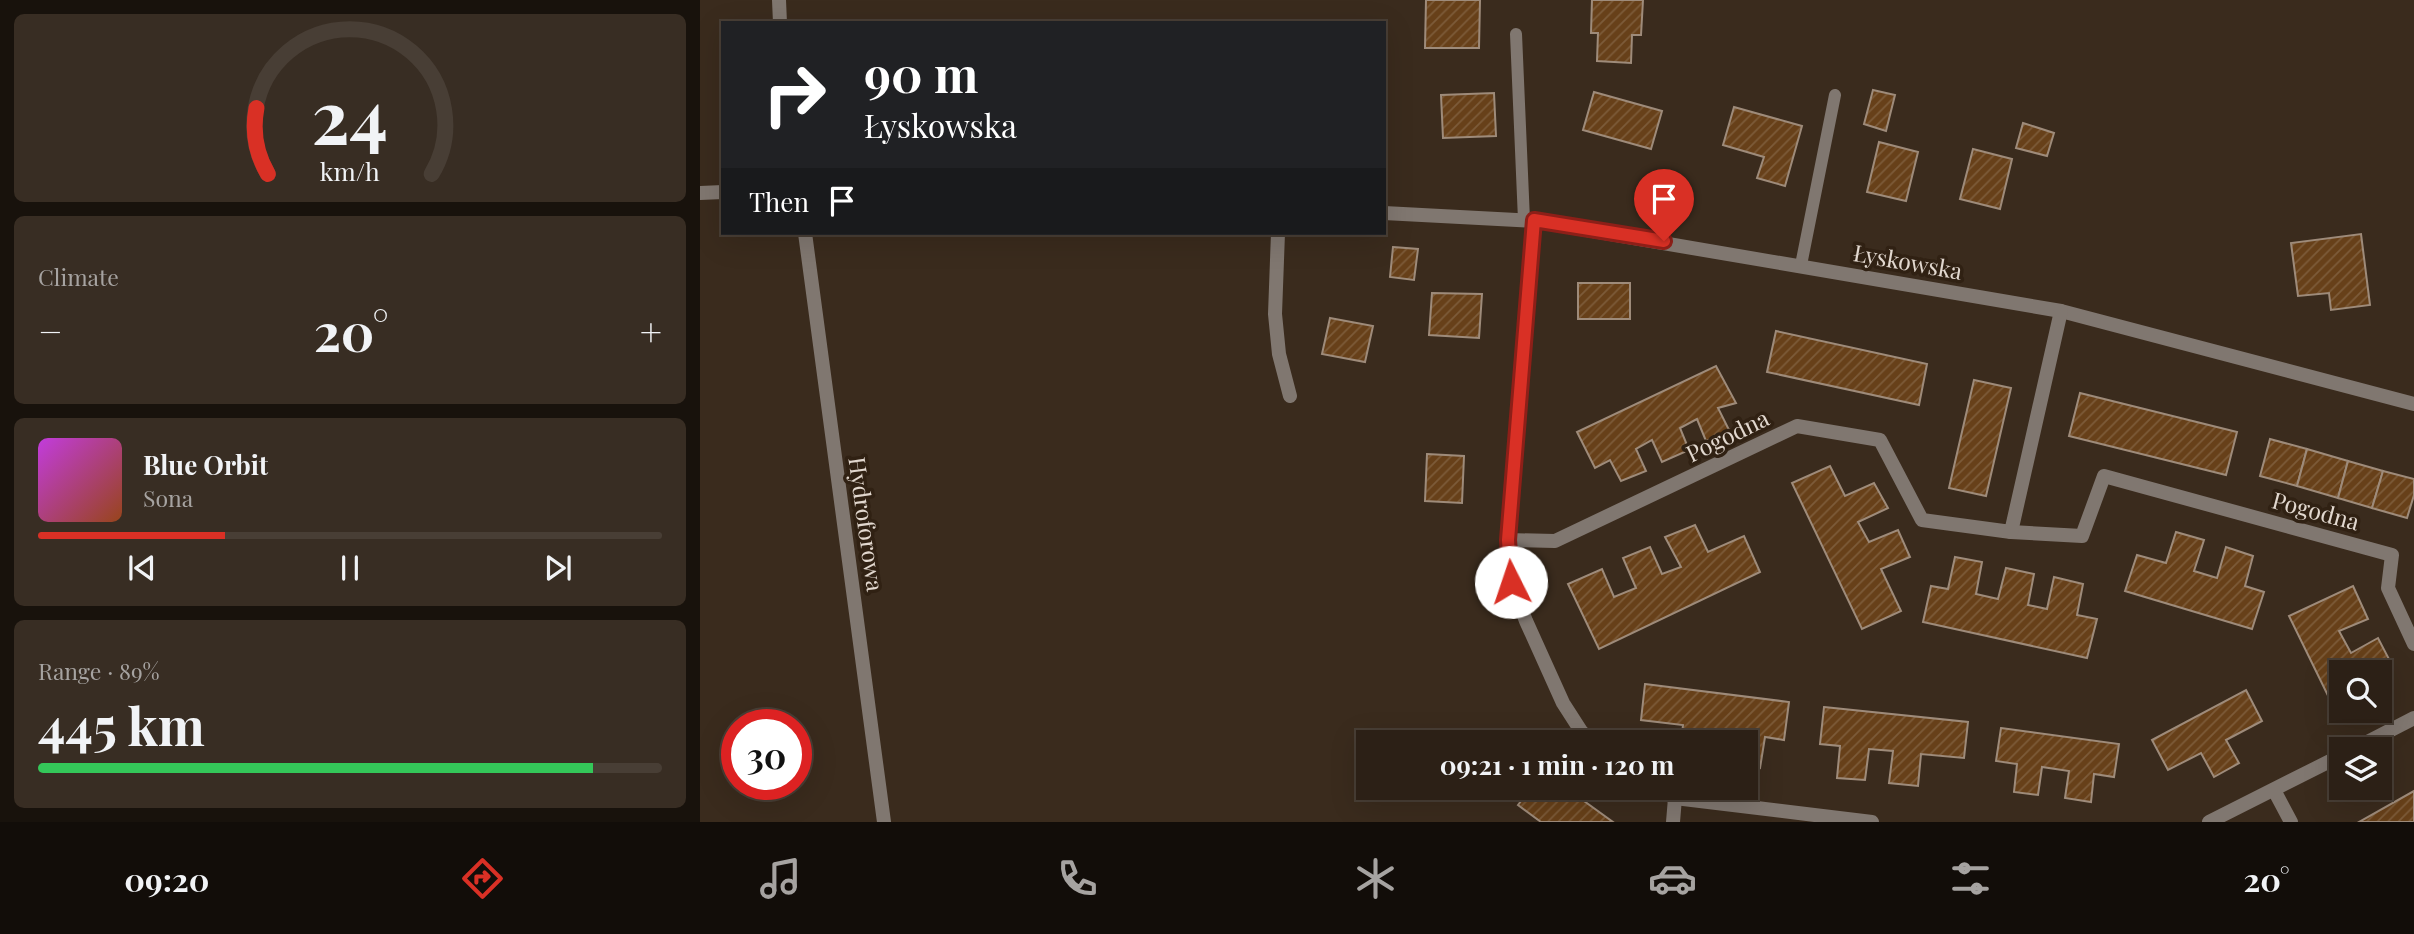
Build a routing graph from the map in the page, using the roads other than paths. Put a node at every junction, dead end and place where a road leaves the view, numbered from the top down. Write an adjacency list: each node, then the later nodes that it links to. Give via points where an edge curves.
1 (779, 0): 2 (street)
2 (780, 21)
3 (1516, 34): 8 (lane)
4 (1835, 95): 11 (lane)
5 (721, 192): 6 (street)
6 (700, 193)
7 (1386, 213): 8 (street, Łyskowska)
8 (1529, 220): 11 (street, Łyskowska); 16 (street)
9 (805, 235): 25 (street, Hydroforowa)
10 (1278, 235): 13 (street, via 1275,314)
11 (1801, 265): 12 (street, Łyskowska)
12 (2061, 311): 14 (street, Łyskowska); 15 (street)
13 (1290, 396)
14 (2414, 404)
15 (2011, 533): 16 (street, Pogodna, via 1922,520 1880,440 1797,426 1555,541); 17 (street, Pogodna, via 2082,536 2104,476 2392,555 2388,588)
16 (1508, 540): 19 (street, via 1511,582 1563,703)
17 (2414, 645)
18 (2414, 718): 20 (street)
19 (1580, 730)
20 (2377, 737)
21 (2329, 762): 22 (street)
22 (2274, 790): 28 (street); 29 (street)
23 (1675, 800): 26 (street)
24 (1691, 800): 27 (street)
25 (884, 822)
26 (1673, 822)
27 (1871, 822)
28 (2209, 822)
29 (2291, 822)

